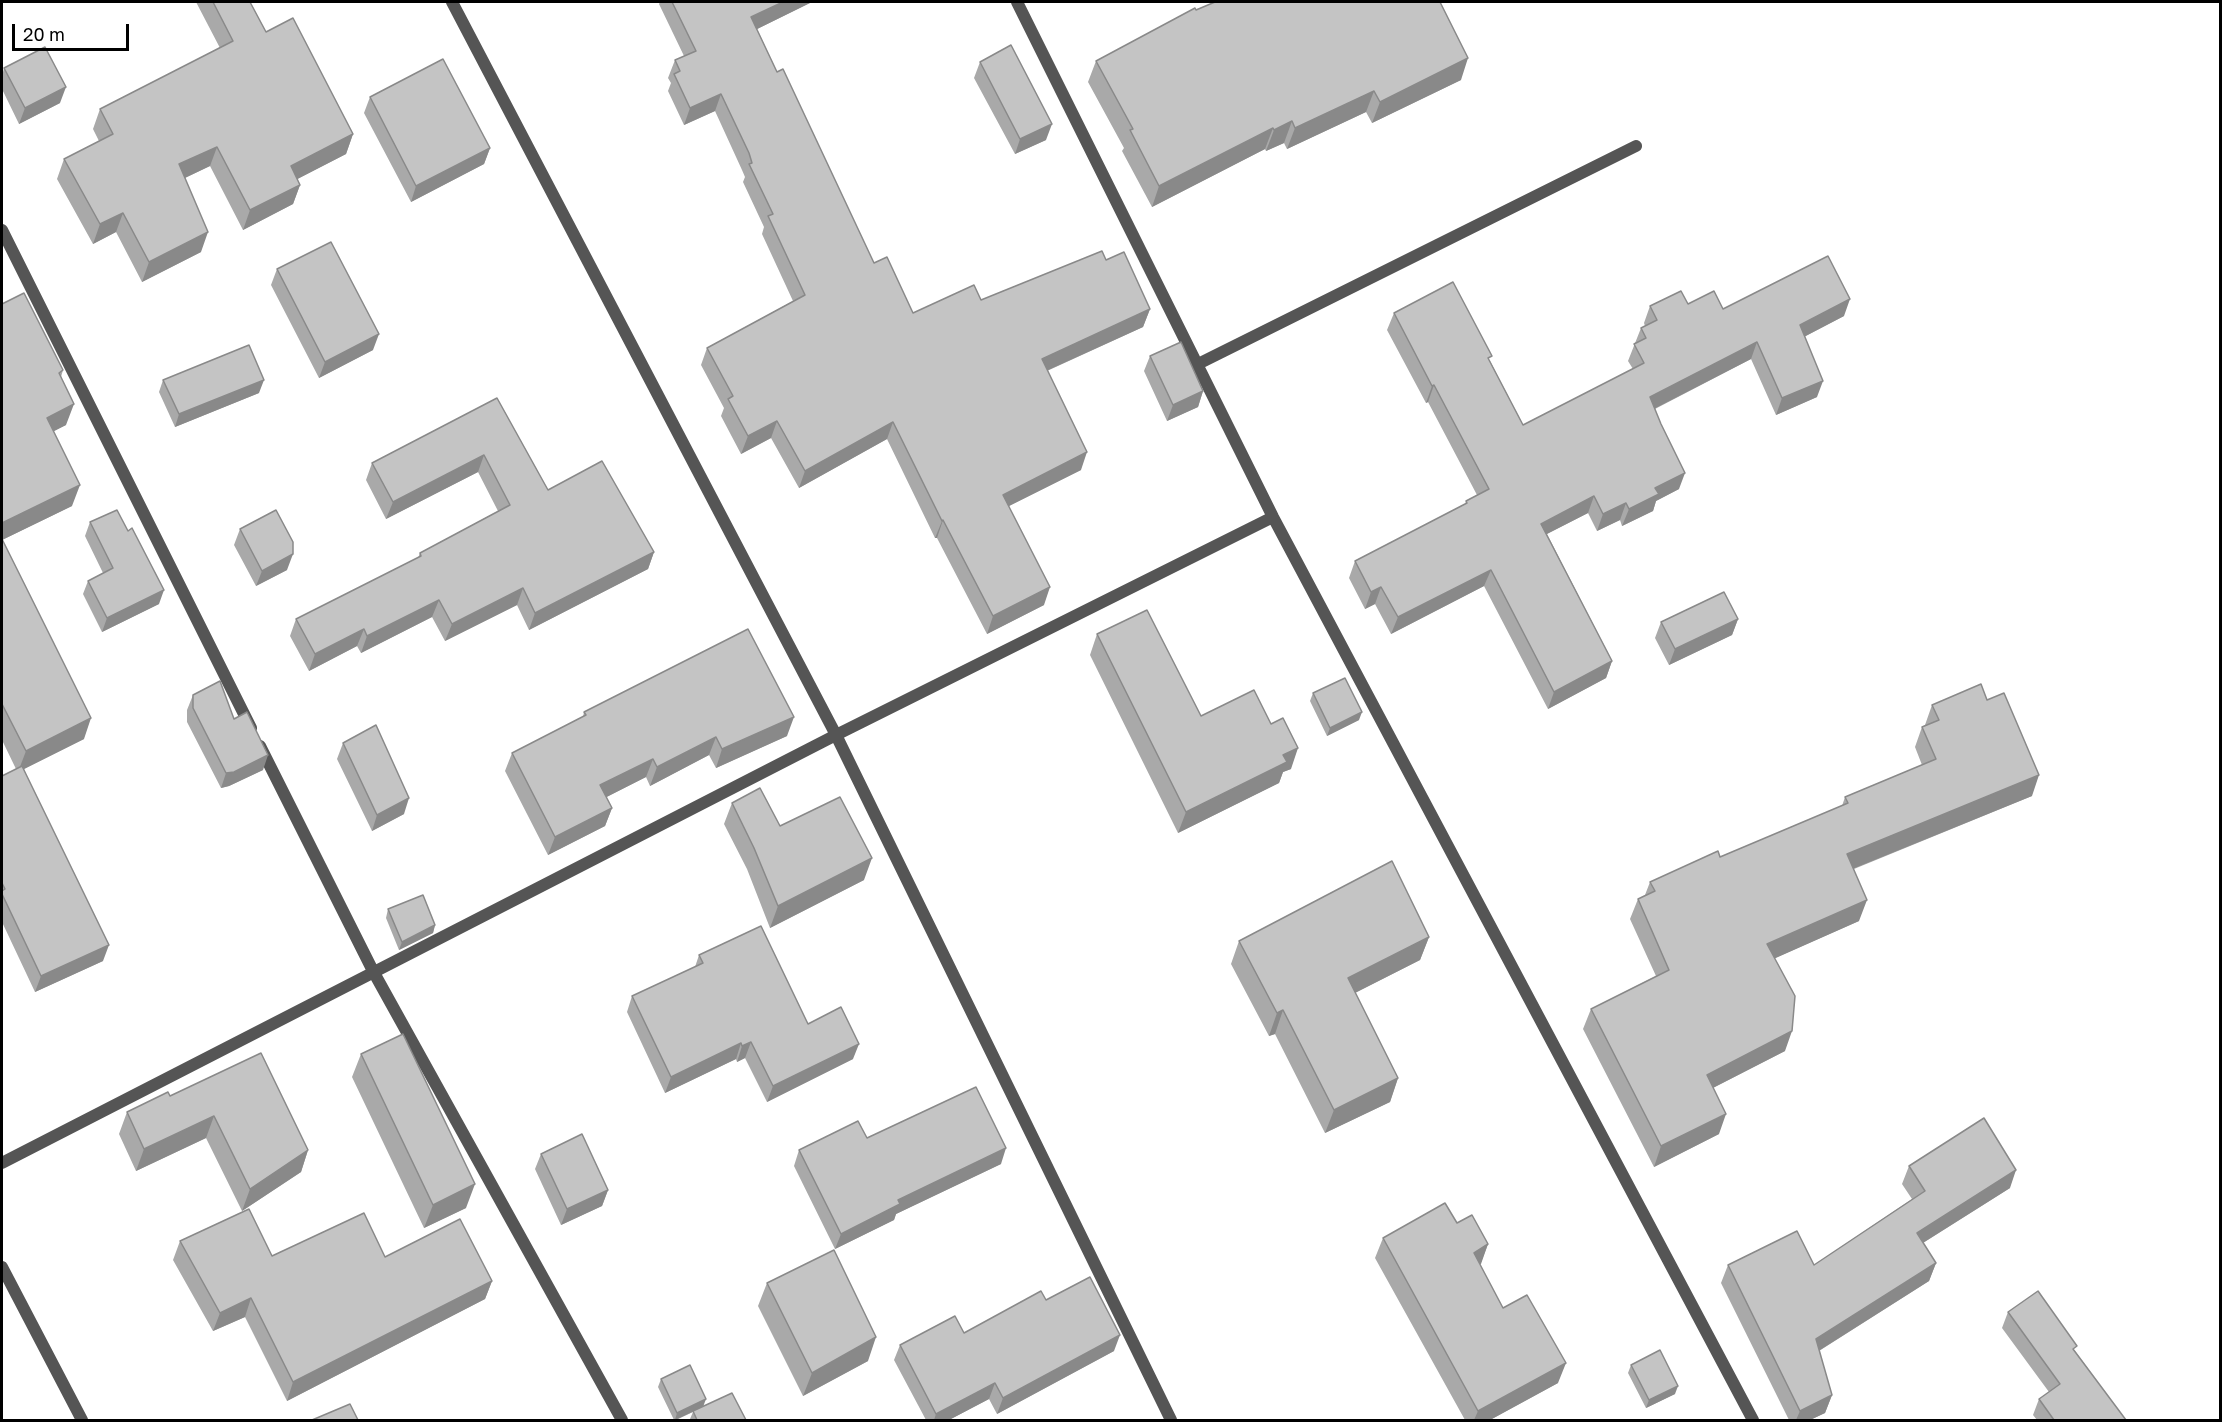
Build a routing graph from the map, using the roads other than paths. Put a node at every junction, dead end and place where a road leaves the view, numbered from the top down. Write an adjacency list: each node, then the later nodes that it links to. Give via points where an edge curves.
1 (453, 2): 7 (street)
2 (1017, 2): 5 (street)
3 (1636, 147): 5 (street)
4 (2, 230): 8 (street)
5 (1198, 364): 6 (street)
6 (1273, 517): 7 (street); 14 (street)
7 (836, 735): 8 (street); 13 (street)
8 (373, 971): 9 (street); 12 (street)
9 (2, 1162)
10 (2, 1267): 11 (street)
11 (82, 1420)
12 (622, 1420)
13 (1171, 1420)
14 (1753, 1420)

